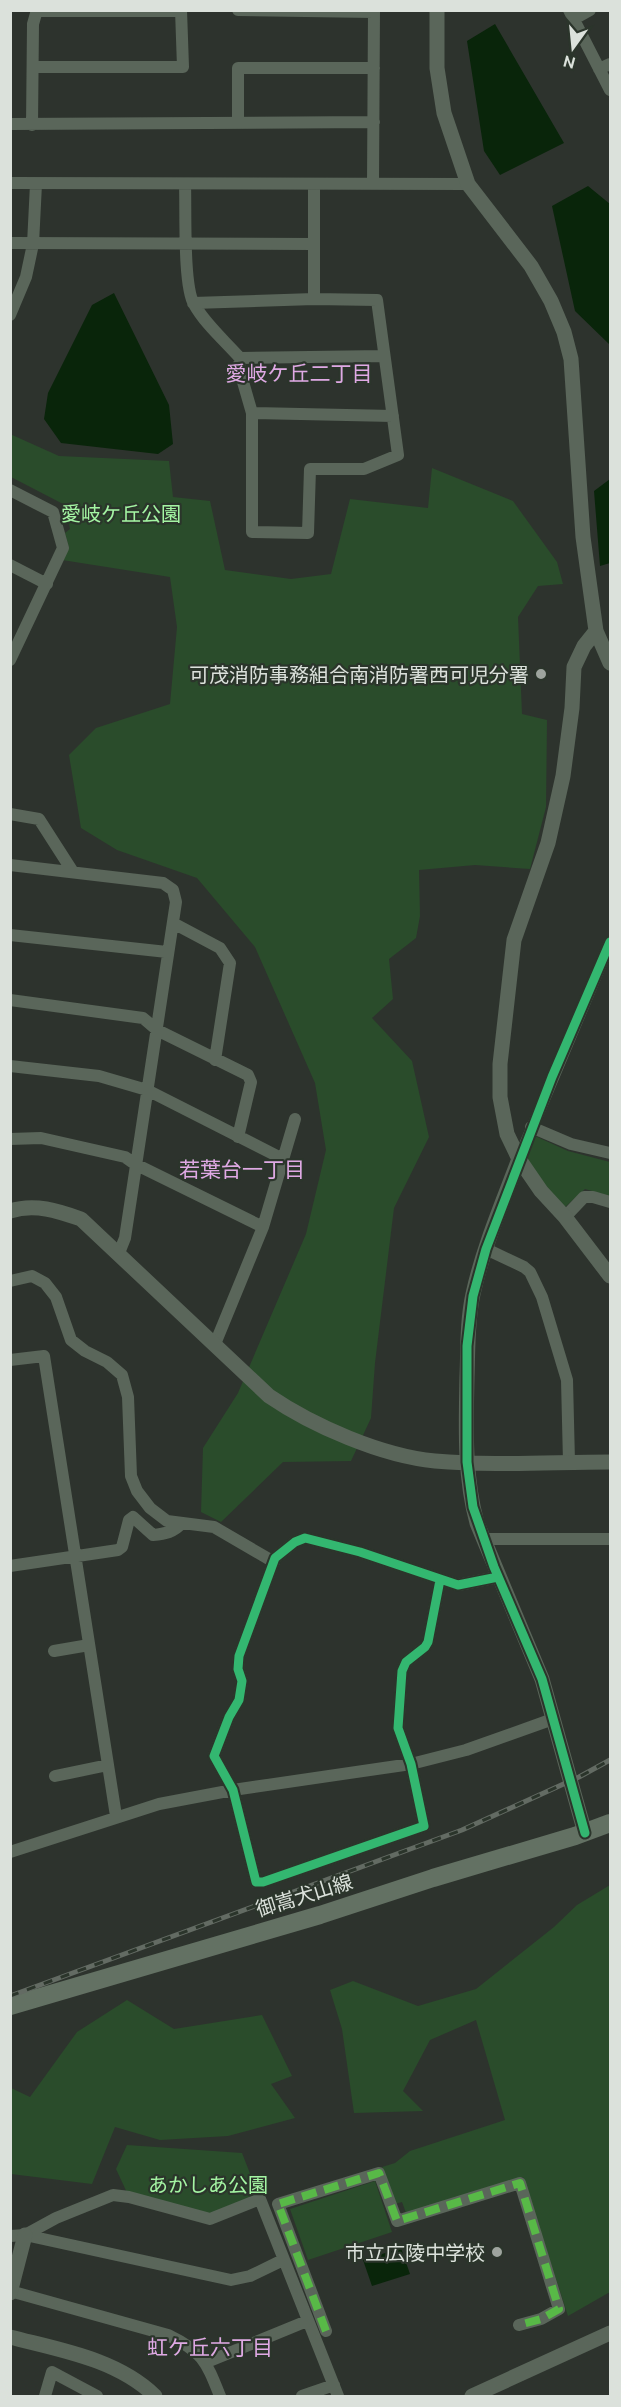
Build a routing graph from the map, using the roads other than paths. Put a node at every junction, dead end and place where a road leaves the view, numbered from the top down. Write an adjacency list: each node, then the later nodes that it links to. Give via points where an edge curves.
1 (238, 10): 6 (street)
2 (437, 10): 21 (street, via 437,68 444,113)
3 (590, 10): 7 (street)
4 (37, 11): 5 (street); 9 (street, via 33,24)
5 (182, 11): 9 (street, via 183,67)
6 (374, 11): 10 (street)
7 (571, 15): 8 (street)
8 (605, 66): 11 (street)
9 (34, 68): 15 (street)
10 (374, 68): 12 (street, via 238,68); 13 (street)
11 (610, 90)
12 (238, 122): 13 (street); 15 (street)
13 (374, 122): 17 (street)
14 (10, 124): 15 (street)
15 (32, 125)
16 (10, 183): 18 (street)
17 (373, 183): 20 (street); 21 (street)
18 (36, 184): 19 (street); 23 (street)
19 (185, 184): 20 (street); 24 (street)
20 (314, 184): 25 (street)
21 (468, 184): 36 (street, via 531,266 564,332 571,359 583,537)
22 (10, 243): 23 (street)
23 (33, 244): 24 (street); 28 (street, via 26,277)
24 (186, 244): 25 (street); 27 (street)
25 (314, 244): 26 (street)
26 (314, 298): 27 (street); 29 (street, via 377,300)
27 (193, 303): 30 (street)
28 (10, 315)
29 (384, 356): 30 (street); 32 (street)
30 (240, 358): 31 (street, via 239,368)
31 (252, 413): 32 (street); 32 (street, via 252,532 308,533 310,469 364,469 398,455)
32 (393, 416)
33 (10, 490): 35 (street, via 53,512 63,548)
34 (10, 566): 35 (street)
35 (47, 584): 37 (street)
36 (596, 631): 39 (street); 58 (street, via 573,667 572,708 561,787 548,843 514,940 500,1097 507,1134)
37 (15, 638): 38 (street)
38 (10, 660)
39 (610, 663)
40 (10, 814): 42 (street, via 39,819)
41 (10, 865): 42 (street)
42 (74, 872): 43 (street, via 163,884 173,890)
43 (173, 923): 46 (street); 49 (street, via 220,948 230,963)
44 (10, 935): 46 (street)
45 (610, 942): 53 (street)
46 (167, 952): 48 (street)
47 (10, 1000): 48 (street, via 143,1018)
48 (157, 1030): 49 (street); 51 (street)
49 (215, 1060): 54 (street, via 248,1075 251,1082)
50 (10, 1066): 51 (street, via 99,1076)
51 (147, 1090): 54 (street); 59 (street)
52 (295, 1119): 57 (street)
53 (531, 1127): 56 (street, via 570,1144); 58 (street)
54 (238, 1137): 57 (street)
55 (10, 1139): 59 (street, via 41,1138 125,1157)
56 (610, 1153)
57 (283, 1159): 63 (street)
58 (519, 1159): 62 (street); 64 (street)
59 (135, 1164): 63 (street); 65 (street)
60 (610, 1202): 62 (street, via 584,1197)
61 (10, 1210): 65 (street, via 53,1209 81,1219)
62 (565, 1217): 66 (street)
63 (263, 1227): 68 (street)
64 (486, 1248): 70 (street, via 473,1296 467,1347); 71 (street, via 530,1272 542,1297 567,1380)
65 (119, 1253): 68 (street)
66 (610, 1276)
67 (10, 1281): 73 (street, via 32,1276 45,1283 56,1297 71,1340 122,1375 128,1397 131,1476 137,1491 158,1515)
68 (215, 1344): 70 (street, via 269,1396 316,1424 411,1457)
69 (10, 1360): 76 (street, via 44,1356)
70 (467, 1462): 71 (street); 74 (street, via 472,1507)
71 (569, 1462): 72 (street)
72 (610, 1462)
73 (182, 1523): 76 (street, via 177,1530 153,1535 133,1517 118,1550); 77 (street, via 214,1527)
74 (483, 1539): 75 (street); 79 (street)
75 (610, 1539)
76 (75, 1555): 78 (street); 81 (street)
77 (274, 1562): 80 (street, via 305,1538); 87 (street, via 239,1656 239,1700 214,1756)
78 (10, 1566)
79 (498, 1577): 80 (street, via 458,1585); 83 (street, via 542,1678)
80 (440, 1580): 84 (street, via 428,1641 402,1671 398,1728)
81 (89, 1646): 82 (street); 85 (street)
82 (54, 1651)
83 (553, 1719): 84 (street, via 466,1750); 90 (street)
84 (411, 1764): 87 (street); 87 (street, via 424,1826 263,1882 256,1882)
85 (108, 1765): 86 (street); 88 (street)
86 (55, 1776)
87 (233, 1790): 88 (street)
88 (116, 1816): 91 (street)
89 (610, 1823): 90 (main road, 御嵩犬山線)
90 (585, 1833): 92 (main road, 御嵩犬山線)
91 (10, 1852)
92 (10, 2006)
93 (18, 2235): 94 (street, via 231,2280 250,2276); 94 (street, via 113,2195 210,2219 260,2199); 95 (street)
94 (283, 2260): 96 (street)
95 (11, 2292): 101 (street, via 168,2335 188,2345)
96 (308, 2320): 101 (street); 102 (street)
97 (519, 2325): 98 (street, via 560,2310 520,2183 397,2221 379,2172 278,2204)
98 (326, 2331)
99 (610, 2333): 108 (street)
100 (10, 2337): 105 (street, via 95,2360 131,2378)
101 (207, 2362): 106 (street)
102 (336, 2391): 107 (street)
103 (45, 2397): 104 (street, via 52,2372)
104 (97, 2397)
105 (155, 2397)
106 (220, 2397)
107 (302, 2397)
108 (472, 2397)

